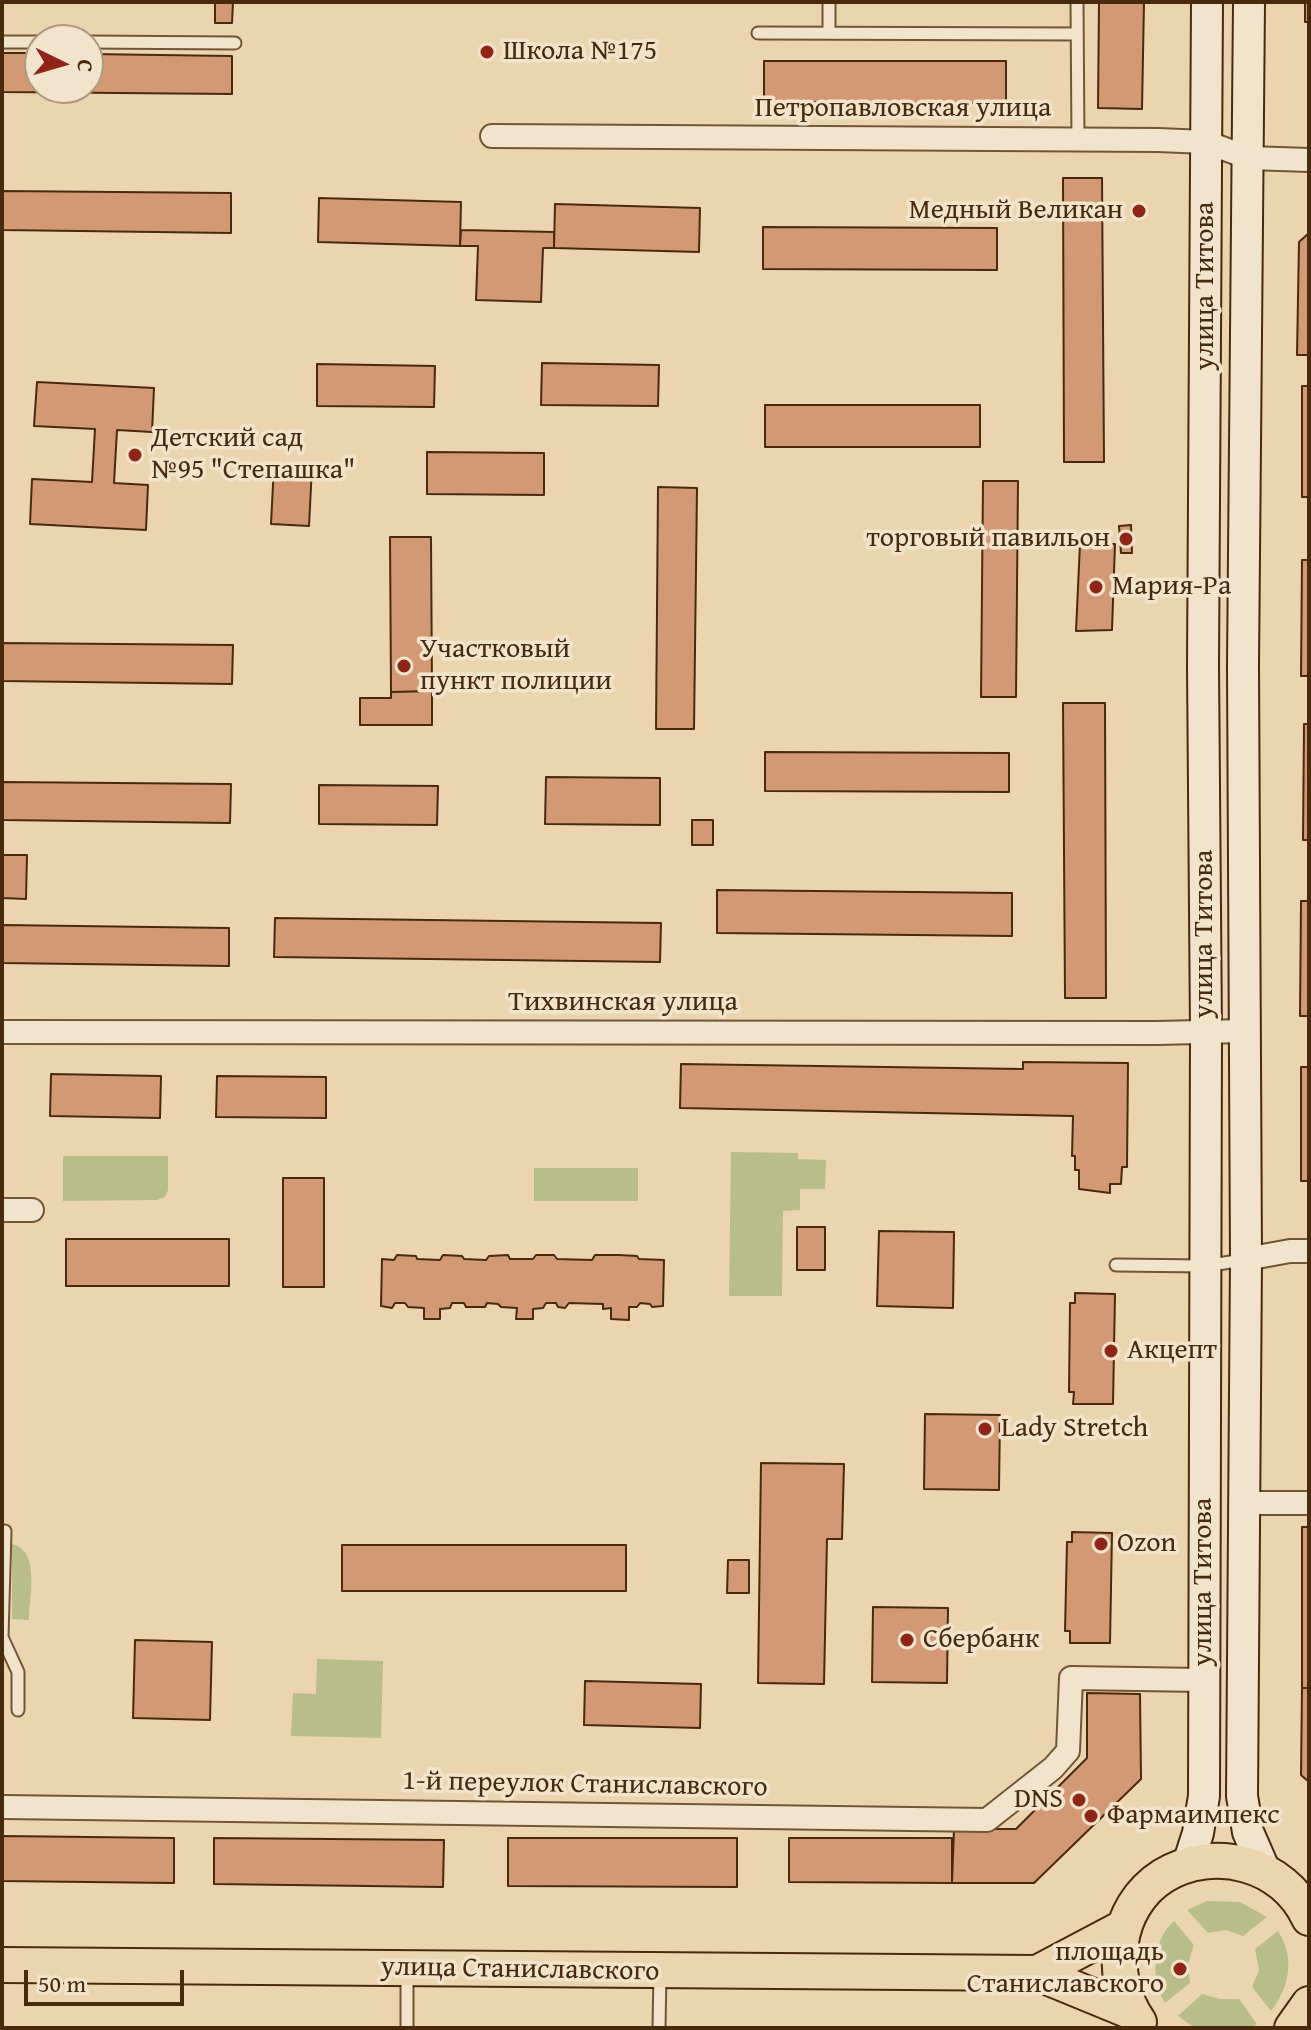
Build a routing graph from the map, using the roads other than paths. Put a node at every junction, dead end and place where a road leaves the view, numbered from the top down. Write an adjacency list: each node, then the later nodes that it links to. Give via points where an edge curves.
1 (829, 2): 6 (lane)
2 (1077, 2): 7 (lane)
3 (1207, 2): 14 (main road, улица Титова)
4 (1249, 2): 15 (main road, улица Титова)
5 (758, 33): 6 (lane)
6 (829, 33): 7 (lane)
7 (1077, 34): 13 (lane)
8 (2, 42): 9 (lane)
9 (24, 42)
10 (104, 42): 11 (lane)
11 (235, 43)
12 (492, 136): 13 (street, Петропавловская улица)
13 (1078, 141): 14 (street, Петропавловская улица)
14 (1206, 142): 15 (street, Петропавловская улица); 19 (main road, улица Титова)
15 (1249, 158): 16 (street, Петропавловская улица); 17 (main road, улица Титова)
16 (1309, 160)
17 (1245, 1031): 19 (street, Тихвинская улица); 23 (main road, улица Титова)
18 (2, 1032): 19 (street, Тихвинская улица)
19 (1206, 1032): 25 (main road, улица Титова)
20 (2, 1210): 21 (street)
21 (32, 1210)
22 (1309, 1251): 23 (street)
23 (1246, 1259): 25 (lane); 26 (main road, улица Титова)
24 (1116, 1265): 25 (lane)
25 (1205, 1266): 31 (main road, улица Титова)
26 (1244, 1503): 27 (street); 35 (main road, улица Титова, via 1242,1796 1248,1832)
27 (1309, 1503)
28 (5, 1531): 29 (lane)
29 (3, 1575): 30 (lane)
30 (2, 1629): 32 (lane, via 18,1672)
31 (1204, 1680): 33 (street, 1-й переулок Станиславского, via 1071,1678 1068,1751 987,1820); 34 (main road, улица Титова, via 1204,1796)
32 (18, 1710)
33 (3, 1807)
34 (1188, 1864): 35 (main road, via 1226,1862); 37 (main road, via 1162,1877 1140,1898)
35 (1265, 1871): 36 (main road)
36 (1307, 1912)
37 (1124, 1927): 41 (main road); 42 (main road, via 1119,1970 1123,1992)
38 (2, 1965): 39 (main road, улица Станиславского)
39 (407, 1969): 40 (main road, улица Станиславского); 43 (lane)
40 (660, 1971): 41 (main road, улица Станиславского); 44 (lane)
41 (1037, 1973): 42 (main road)
42 (1138, 2020)
43 (407, 2028)
44 (659, 2028)

